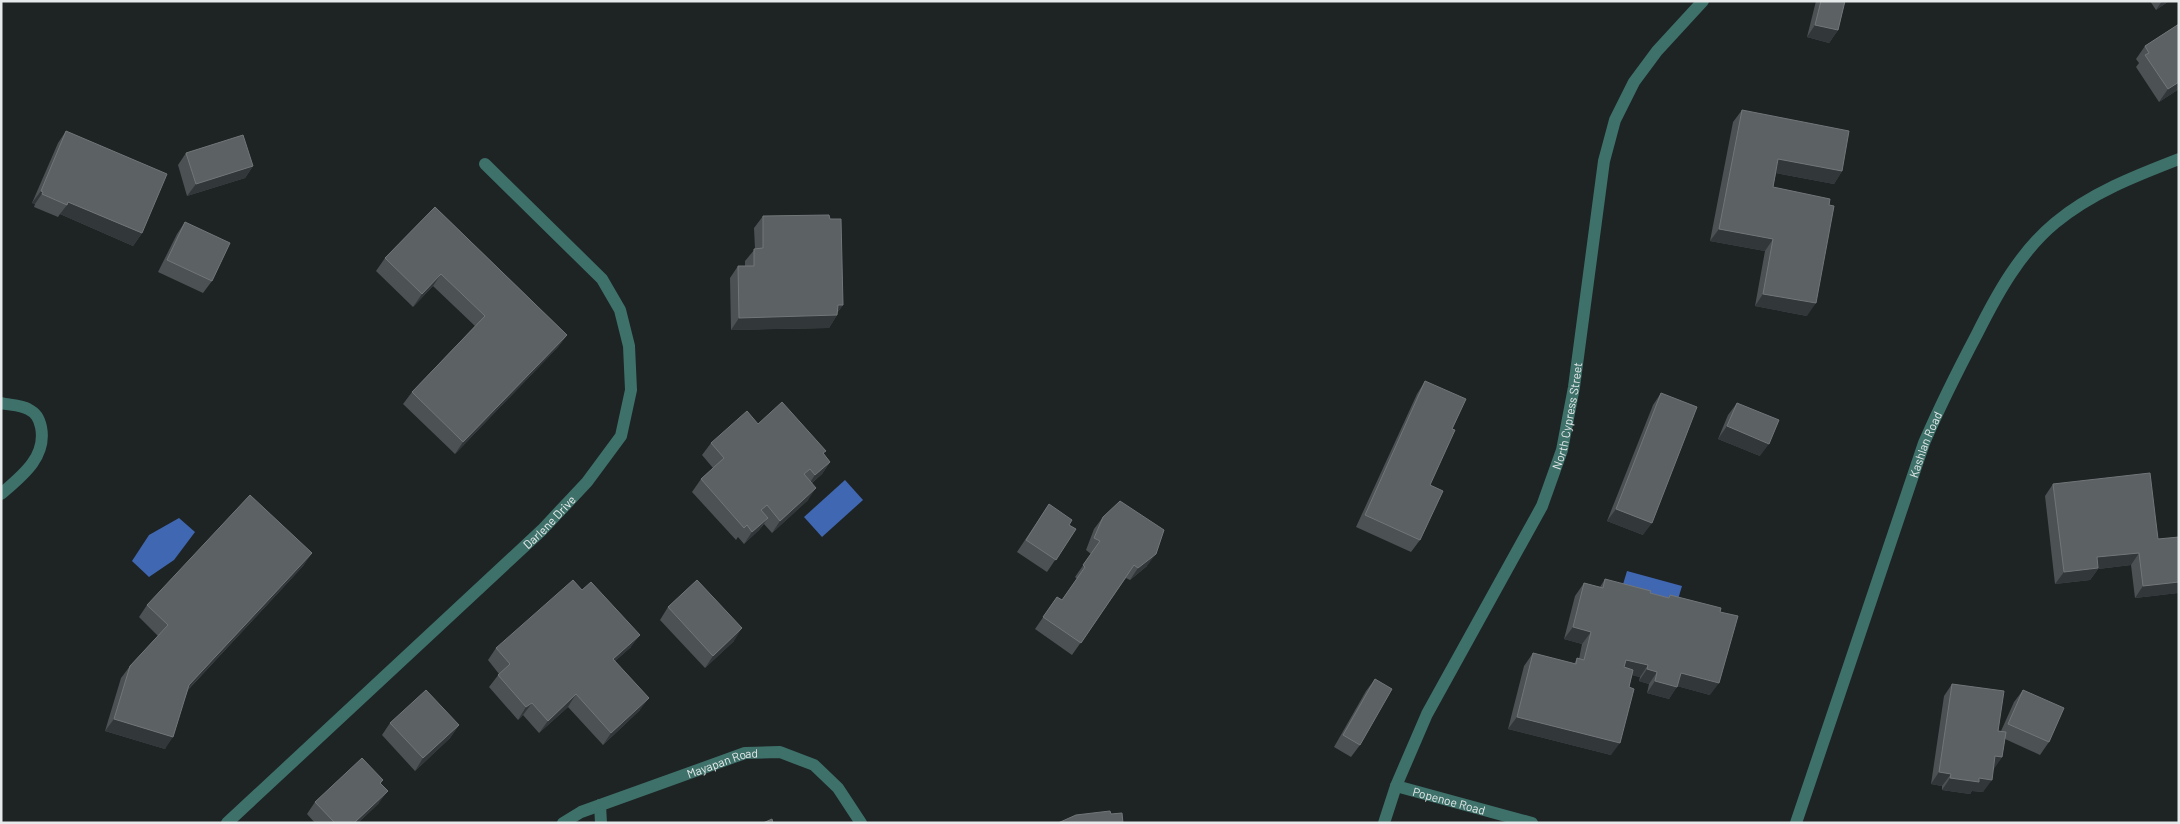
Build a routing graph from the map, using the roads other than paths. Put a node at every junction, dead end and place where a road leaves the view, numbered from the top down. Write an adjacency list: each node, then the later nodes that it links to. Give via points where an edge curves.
1 (1703, 1): 6 (street, North Cypress Street, via 1657,51 1634,82 1615,120 1604,161 1574,387 1562,450 1542,506 1427,714)
2 (2179, 159): 14 (street, Kashlan Road, via 2102,191 2054,223 2032,245 1992,305 1948,388 1924,443)
3 (485, 164): 8 (street, Darlene Drive, via 602,279 620,310 629,346 631,390 621,436 587,482 542,530)
4 (1, 403): 5 (street, via 27,408 38,417 42,436 37,457 25,474)
5 (1, 494)
6 (1396, 786): 12 (street, North Cypress Street); 13 (street, Popenoe Road)
7 (600, 805): 9 (street, Mayapan Road); 10 (street); 11 (street, Mayapan Road, via 745,753 780,752 814,765 838,788)
8 (227, 823)
9 (562, 823)
10 (601, 823)
11 (861, 823)
12 (1384, 823)
13 (1532, 823)
14 (1796, 823)

